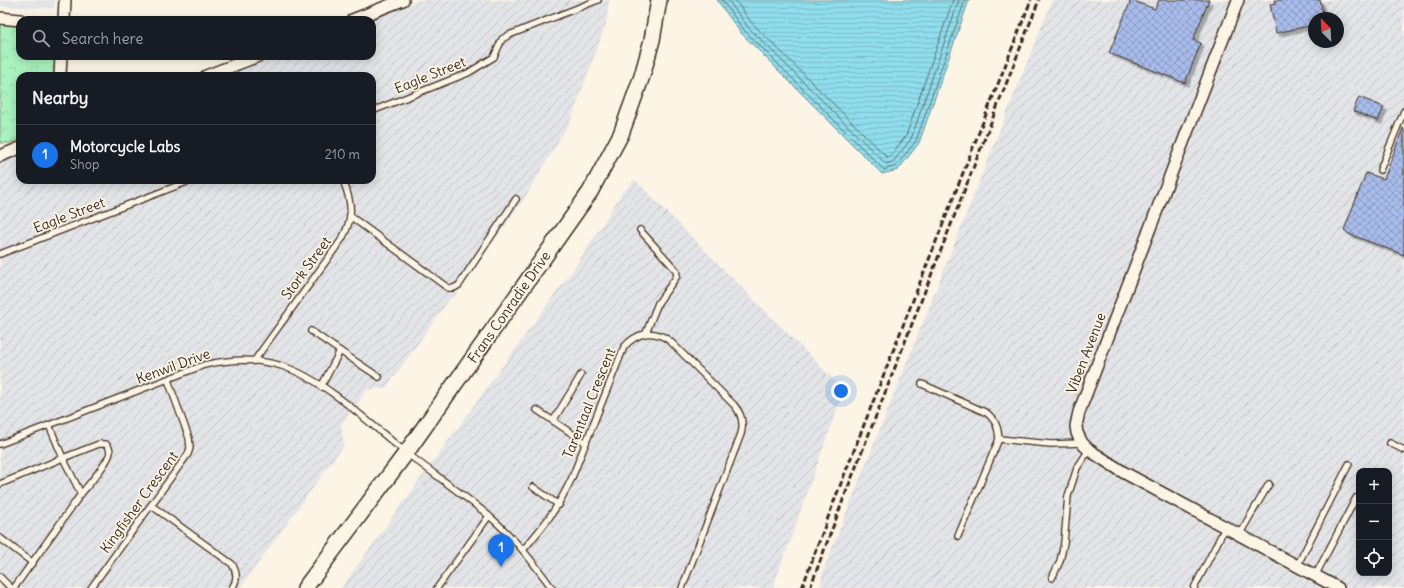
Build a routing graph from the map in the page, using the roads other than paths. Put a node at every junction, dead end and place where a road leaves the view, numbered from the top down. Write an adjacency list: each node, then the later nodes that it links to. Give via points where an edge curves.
1 (65, 0): 6 (street)
2 (403, 0): 7 (street)
3 (598, 0): 14 (lane, Eagle Street, via 509,35 502,39 494,58 468,73)
4 (659, 0): 43 (street, Frans Conradie Drive, via 644,69 621,134 590,192)
5 (1238, 0): 41 (street, Viben Avenue, via 1079,412 1077,433)
6 (64, 16)
7 (362, 16)
8 (0, 18): 9 (street)
9 (16, 20)
10 (61, 60): 12 (street)
11 (248, 60): 13 (street)
12 (60, 72)
13 (216, 72)
14 (376, 109)
15 (1404, 111): 18 (lane)
16 (16, 150): 17 (street)
17 (0, 156)
18 (1380, 170)
19 (182, 184): 24 (lane, Eagle Street)
20 (344, 184): 22 (lane, Stork Street, via 350,202)
21 (516, 199): 22 (lane, via 459,285 454,288 448,288)
22 (350, 216): 28 (lane, Stork Street, via 342,239)
23 (640, 230): 26 (lane, via 676,270 677,276 658,302)
24 (0, 254)
25 (311, 331): 27 (lane)
26 (646, 333): 38 (lane, Tarentaal Crescent, via 634,338 624,347); 71 (lane, via 659,335 670,341 737,409 743,423)
27 (340, 351): 30 (lane); 33 (lane)
28 (254, 361): 31 (lane, Kenwil Drive, via 216,362); 33 (lane, Kenwil Drive, via 296,372)
29 (581, 375): 35 (lane)
30 (379, 377)
31 (168, 380): 36 (lane, Kenwil Drive); 52 (lane, Kingfisher Crescent, via 188,433 190,448 185,460)
32 (922, 384): 37 (lane, via 987,413 998,426)
33 (321, 387): 43 (lane, Kenwil Drive)
34 (537, 410): 35 (lane)
35 (553, 421): 38 (lane)
36 (49, 425): 40 (lane, Kenwil Drive); 44 (lane)
37 (999, 438): 41 (lane); 56 (lane)
38 (586, 443): 51 (lane, Tarentaal Crescent)
39 (1390, 443): 42 (lane)
40 (0, 444)
41 (1086, 447): 54 (street, via 1123,472); 63 (lane, via 1068,496 1064,543 1060,561)
42 (1404, 450)
43 (406, 453): 53 (lane, Kenwil Drive); 68 (street, Frans Conradie Drive)
44 (63, 458): 46 (lane); 49 (lane); 49 (lane, via 103,443 108,446 109,454 104,464)
45 (1349, 464): 60 (lane)
46 (0, 484)
47 (1269, 484): 55 (lane)
48 (534, 487): 51 (lane)
49 (82, 494): 59 (lane)
50 (1356, 498): 61 (lane)
51 (559, 504): 58 (lane, Tarentaal Crescent)
52 (152, 506): 66 (lane, Kingfisher Crescent); 67 (lane, via 232,564 236,577)
53 (489, 516): 58 (lane, Kenwil Drive); 69 (lane)
54 (1225, 528): 55 (street); 72 (lane)
55 (1239, 535): 60 (street)
56 (958, 536)
57 (0, 538): 59 (lane)
58 (523, 550): 70 (lane, Kenwil Drive)
59 (33, 563): 65 (lane)
60 (1297, 566): 61 (street)
61 (1315, 576): 64 (street)
62 (0, 577): 65 (lane)
63 (1052, 578)
64 (1334, 587)
65 (13, 588)
66 (92, 588)
67 (232, 588)
68 (305, 588)
69 (437, 588)
70 (552, 588)
71 (682, 588)
72 (1194, 588)

